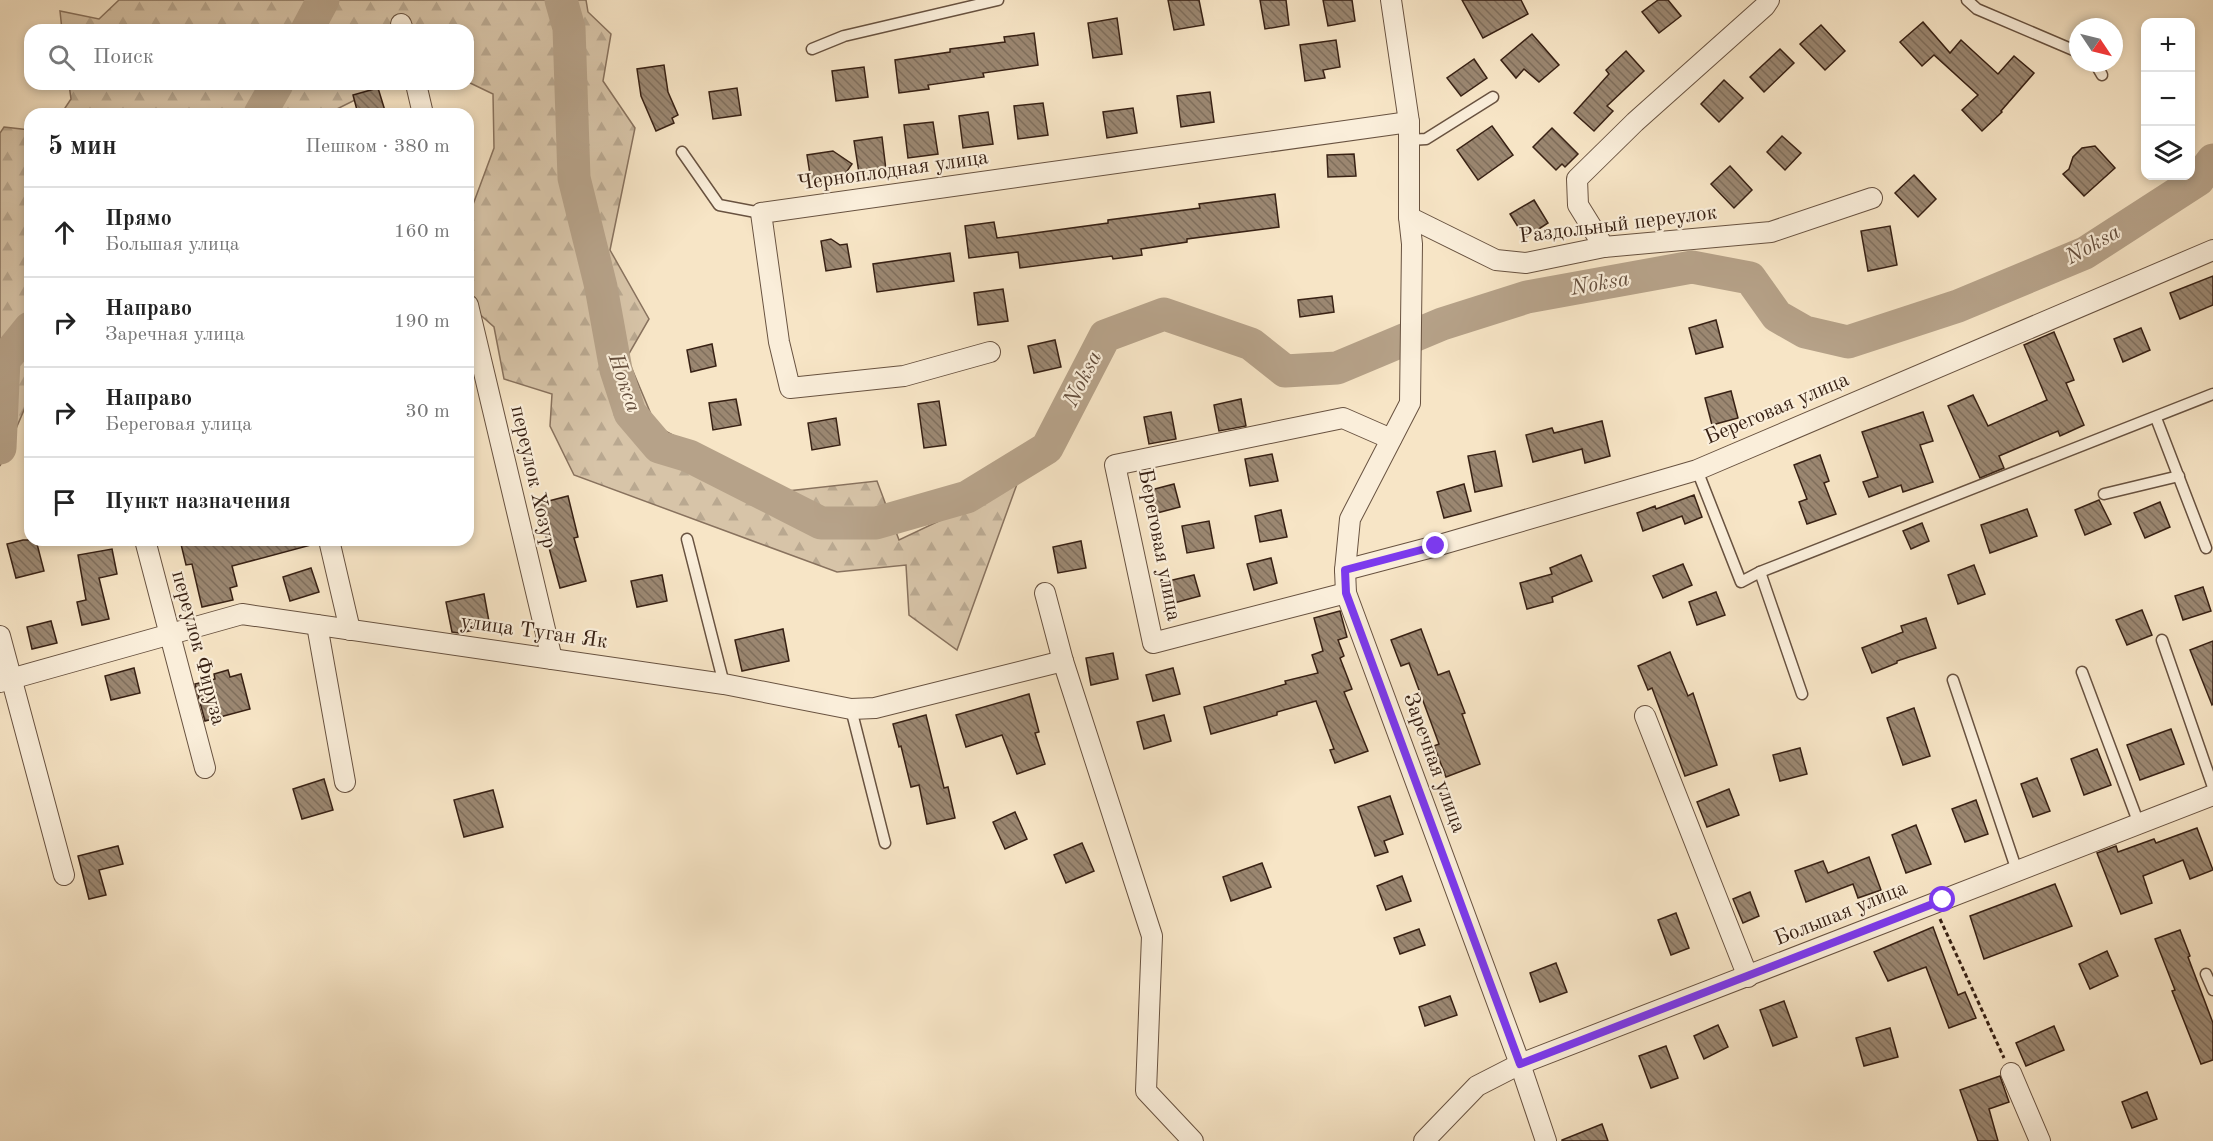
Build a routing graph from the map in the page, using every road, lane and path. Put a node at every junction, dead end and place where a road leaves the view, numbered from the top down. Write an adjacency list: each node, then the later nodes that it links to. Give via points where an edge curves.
1 (998, 0): 6 (lane, via 844,36)
2 (1391, 0): 12 (street)
3 (1769, 0): 17 (street, via 1577,179 1578,205)
4 (1967, 0): 5 (lane, via 1977,9)
5 (2069, 47)
6 (812, 49)
7 (2100, 72): 8 (lane)
8 (2102, 75)
9 (417, 90): 11 (street)
10 (1493, 97): 12 (lane, via 1426,140)
11 (422, 108)
12 (1409, 131): 15 (street, Черноплодная улица); 16 (street)
13 (682, 152): 15 (lane, via 719,205)
14 (1872, 198): 17 (street, Раздольный переулок, via 1771,232)
15 (760, 213): 20 (street, via 779,342 790,388 904,376)
16 (1409, 217): 17 (street, Раздольный переулок, via 1496,260 1526,263); 23 (street, Заречная улица, via 1410,404)
17 (1604, 247)
18 (2213, 250): 24 (street, Береговая улица)
19 (474, 330): 40 (street, переулок Хозур)
20 (990, 352)
21 (2213, 394): 22 (lane)
22 (2156, 418): 25 (lane); 32 (lane)
23 (1391, 439): 31 (street, Заречная улица, via 1350,519); 34 (street, Береговая улица, via 1343,418 1115,465 1153,643)
24 (1698, 470): 31 (street, Береговая улица); 32 (lane, via 1742,582)
25 (2179, 476): 26 (lane); 30 (lane)
26 (2104, 494)
27 (687, 539): 45 (lane)
28 (147, 546): 37 (street, переулок Фируза)
29 (330, 546): 36 (street)
30 (2206, 548)
31 (1345, 570): 34 (street, Заречная улица)
32 (1760, 572): 46 (lane)
33 (1045, 593): 41 (street)
34 (1346, 593): 61 (street, Заречная улица)
35 (317, 625): 36 (street, улица Туган Як); 37 (street, улица Туган Як, via 242,614); 50 (street)
36 (350, 630): 40 (street, улица Туган Як)
37 (170, 634): 43 (street, улица Туган Як); 49 (street, переулок Фируза)
38 (0, 636): 43 (street)
39 (2162, 640): 51 (lane)
40 (552, 659): 45 (street, улица Туган Як)
41 (1064, 661): 47 (street, улица Туган Як, via 875,708); 63 (street, via 1152,936 1146,1091)
42 (2082, 672): 53 (lane)
43 (6, 680): 56 (street)
44 (1953, 680): 55 (lane)
45 (724, 684): 47 (street, улица Туган Як)
46 (1802, 694)
47 (851, 709): 54 (lane)
48 (1645, 716): 59 (street)
49 (205, 768)
50 (345, 782)
51 (2213, 787)
52 (2213, 795): 53 (street, Большая улица)
53 (2139, 824): 55 (street, Большая улица)
54 (885, 843)
55 (2017, 871): 57 (street, Большая улица)
56 (64, 875)
57 (1933, 904): 59 (street, Большая улица); 62 (path)
58 (2206, 974): 60 (lane)
59 (1748, 977): 61 (street, Большая улица)
60 (2213, 990)
61 (1520, 1064): 64 (street, Большая улица, via 1477,1086); 65 (street, Заречная улица)
62 (2011, 1073): 66 (street)
63 (1193, 1141)
64 (1424, 1141)
65 (1546, 1141)
66 (2040, 1141)

